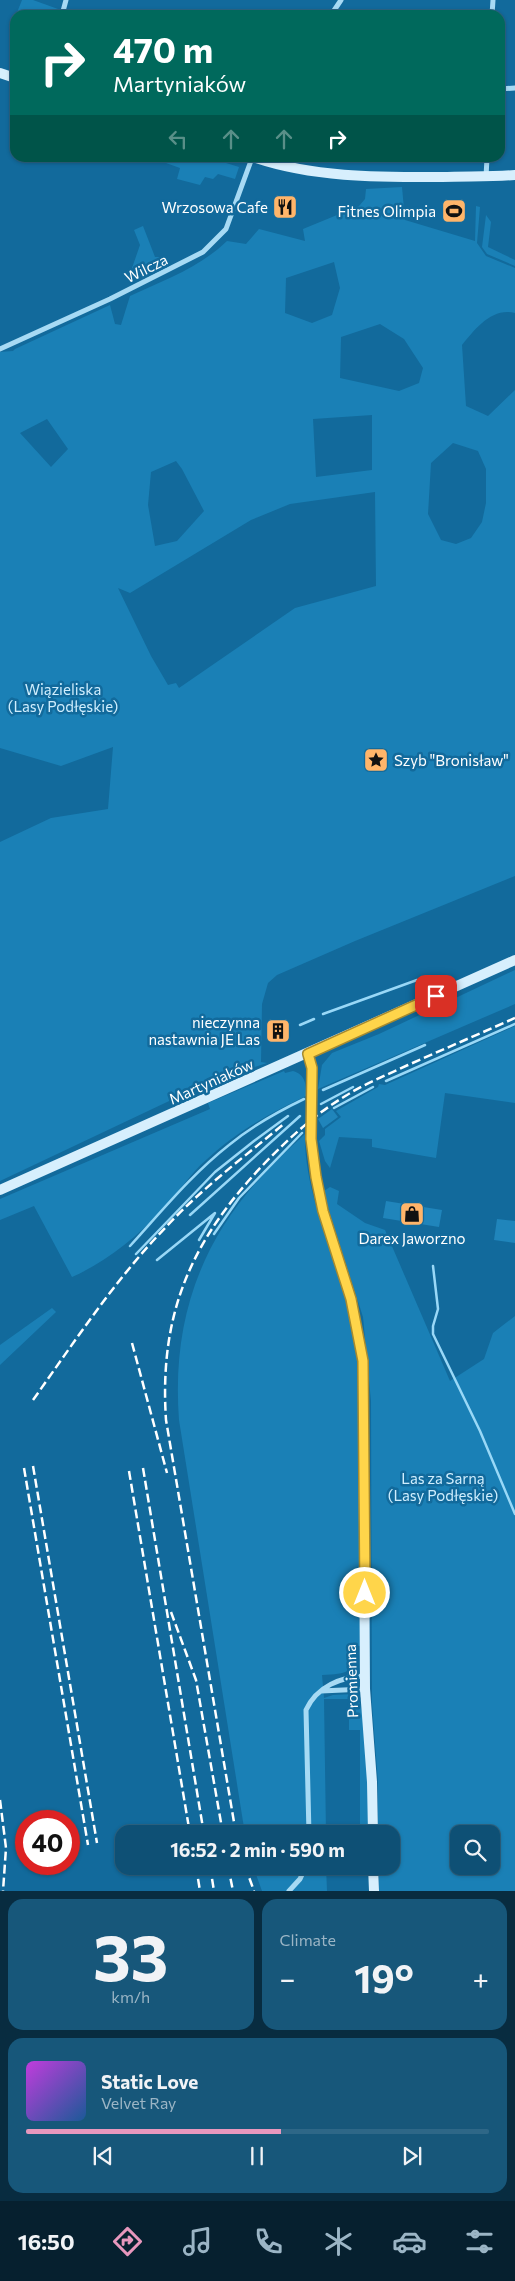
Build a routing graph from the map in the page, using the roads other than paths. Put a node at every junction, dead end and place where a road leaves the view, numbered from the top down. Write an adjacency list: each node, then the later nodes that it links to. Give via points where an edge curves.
1 (251, 162): 6 (street, Wilcza, via 226,229 203,252 105,302)
2 (270, 162): 5 (street, via 332,174)
3 (487, 162): 5 (street)
4 (515, 175): 5 (street)
5 (486, 177)
6 (0, 349)
7 (515, 960): 8 (street, Martyniaków)
8 (308, 1054): 9 (street, Martyniaków); 10 (street, Promienna, via 312,1068 311,1139 316,1177 323,1211 351,1299 363,1361)
9 (0, 1190)
10 (365, 1676): 11 (street, Promienna); 12 (street, via 332,1683)
11 (365, 1689): 12 (street); 14 (street, Promienna)
12 (321, 1691): 13 (street, via 309,1704 305,1718)
13 (309, 1825)
14 (373, 1825)
15 (302, 1875): 17 (street)
16 (373, 1875): 18 (street)
17 (290, 1891)
18 (374, 1891)

